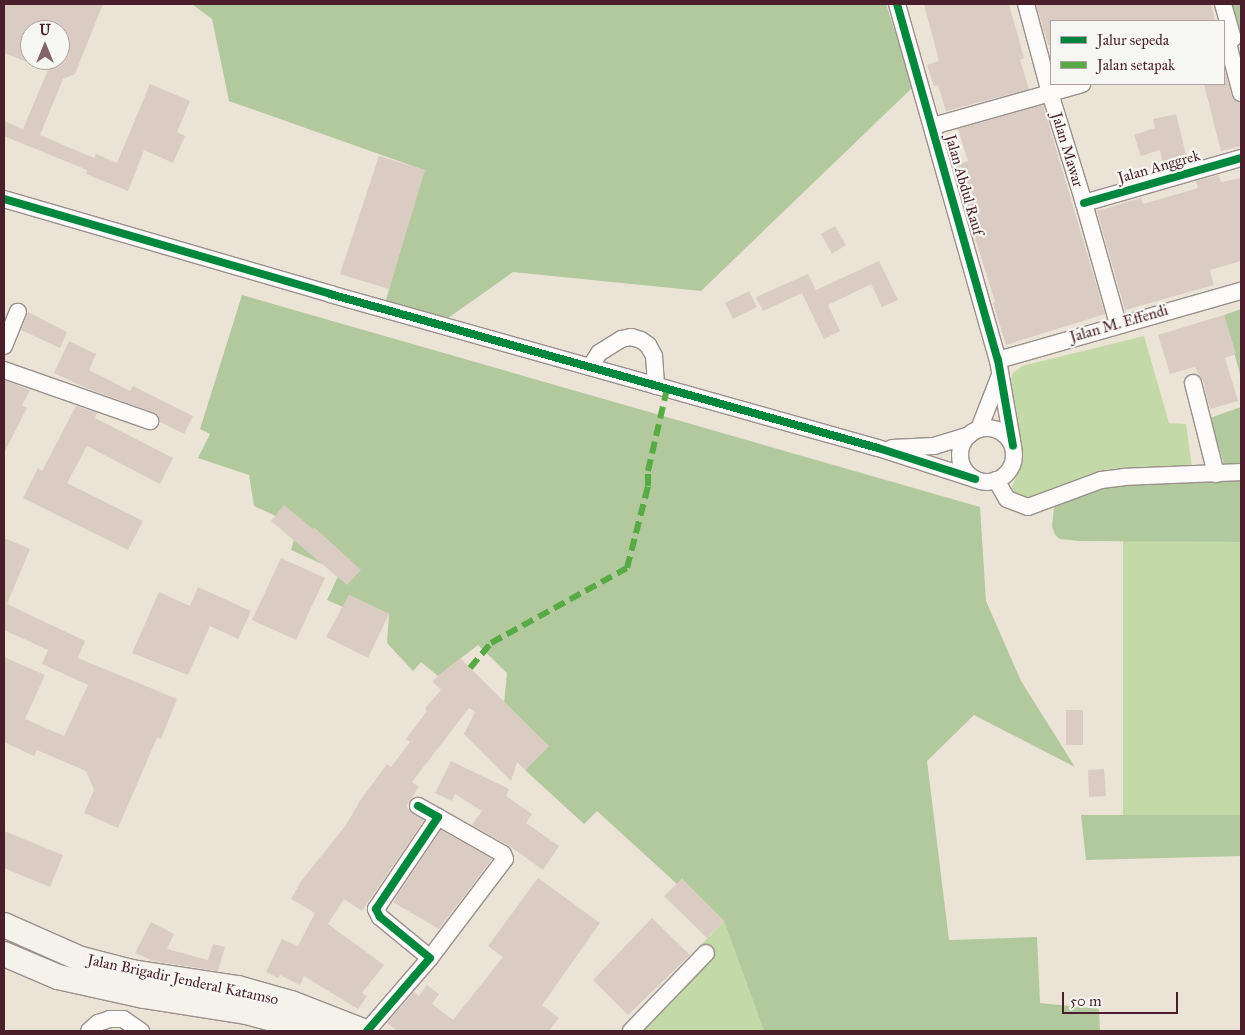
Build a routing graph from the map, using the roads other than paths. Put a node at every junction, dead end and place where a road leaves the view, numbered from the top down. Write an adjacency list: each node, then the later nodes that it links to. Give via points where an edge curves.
1 (897, 4): 8 (street, Jalan Abdul Rauf)
2 (1026, 4): 6 (street, Jalan Mawar)
3 (1223, 4): 4 (street)
4 (1231, 39): 7 (street)
5 (1078, 85): 6 (street)
6 (1050, 93): 8 (street); 11 (street, Jalan Mawar)
7 (1241, 93)
8 (933, 126): 17 (street, Jalan Abdul Rauf)
9 (1241, 158): 11 (street, Jalan Anggrek)
10 (4, 199): 16 (street)
11 (1084, 203): 14 (street, Jalan Mawar)
12 (1241, 291): 14 (street, Jalan M. Effendi)
13 (18, 312): 15 (street)
14 (1118, 324): 17 (street, Jalan M. Effendi)
15 (4, 346)
16 (590, 368): 20 (street); 20 (street, via 600,353 621,339 641,340 654,356)
17 (999, 368): 22 (street); 23 (street, Jalan Abdul Rauf)
18 (4, 370): 21 (street)
19 (1194, 383): 26 (street)
20 (656, 386): 24 (street)
21 (150, 421)
22 (974, 432): 23 (street, via 989,428 999,431); 24 (street, via 934,446); 27 (street, via 963,443 960,453 967,473)
23 (1013, 446): 28 (street, via 1012,467)
24 (878, 448): 27 (street)
25 (1241, 472): 26 (street)
26 (1216, 474): 28 (street, via 1100,480 1028,507 1007,499)
27 (975, 479): 28 (street)
28 (996, 480)
29 (418, 806): 30 (street)
30 (438, 817): 34 (street, via 376,908 380,918); 34 (street, via 504,854 505,859)
31 (4, 925): 38 (main road, Jalan Brigadir Jenderal Katamso, via 81,959 132,972 238,988 291,1003)
32 (706, 953): 39 (street)
33 (4, 954): 37 (main road, Jalan Brigadir Jenderal Katamso, via 58,977 144,996 246,1012)
34 (430, 958): 38 (street)
35 (89, 1031): 36 (street, via 98,1022 110,1019 123,1019)
36 (142, 1031)
37 (317, 1031)
38 (365, 1031)
39 (631, 1031)

